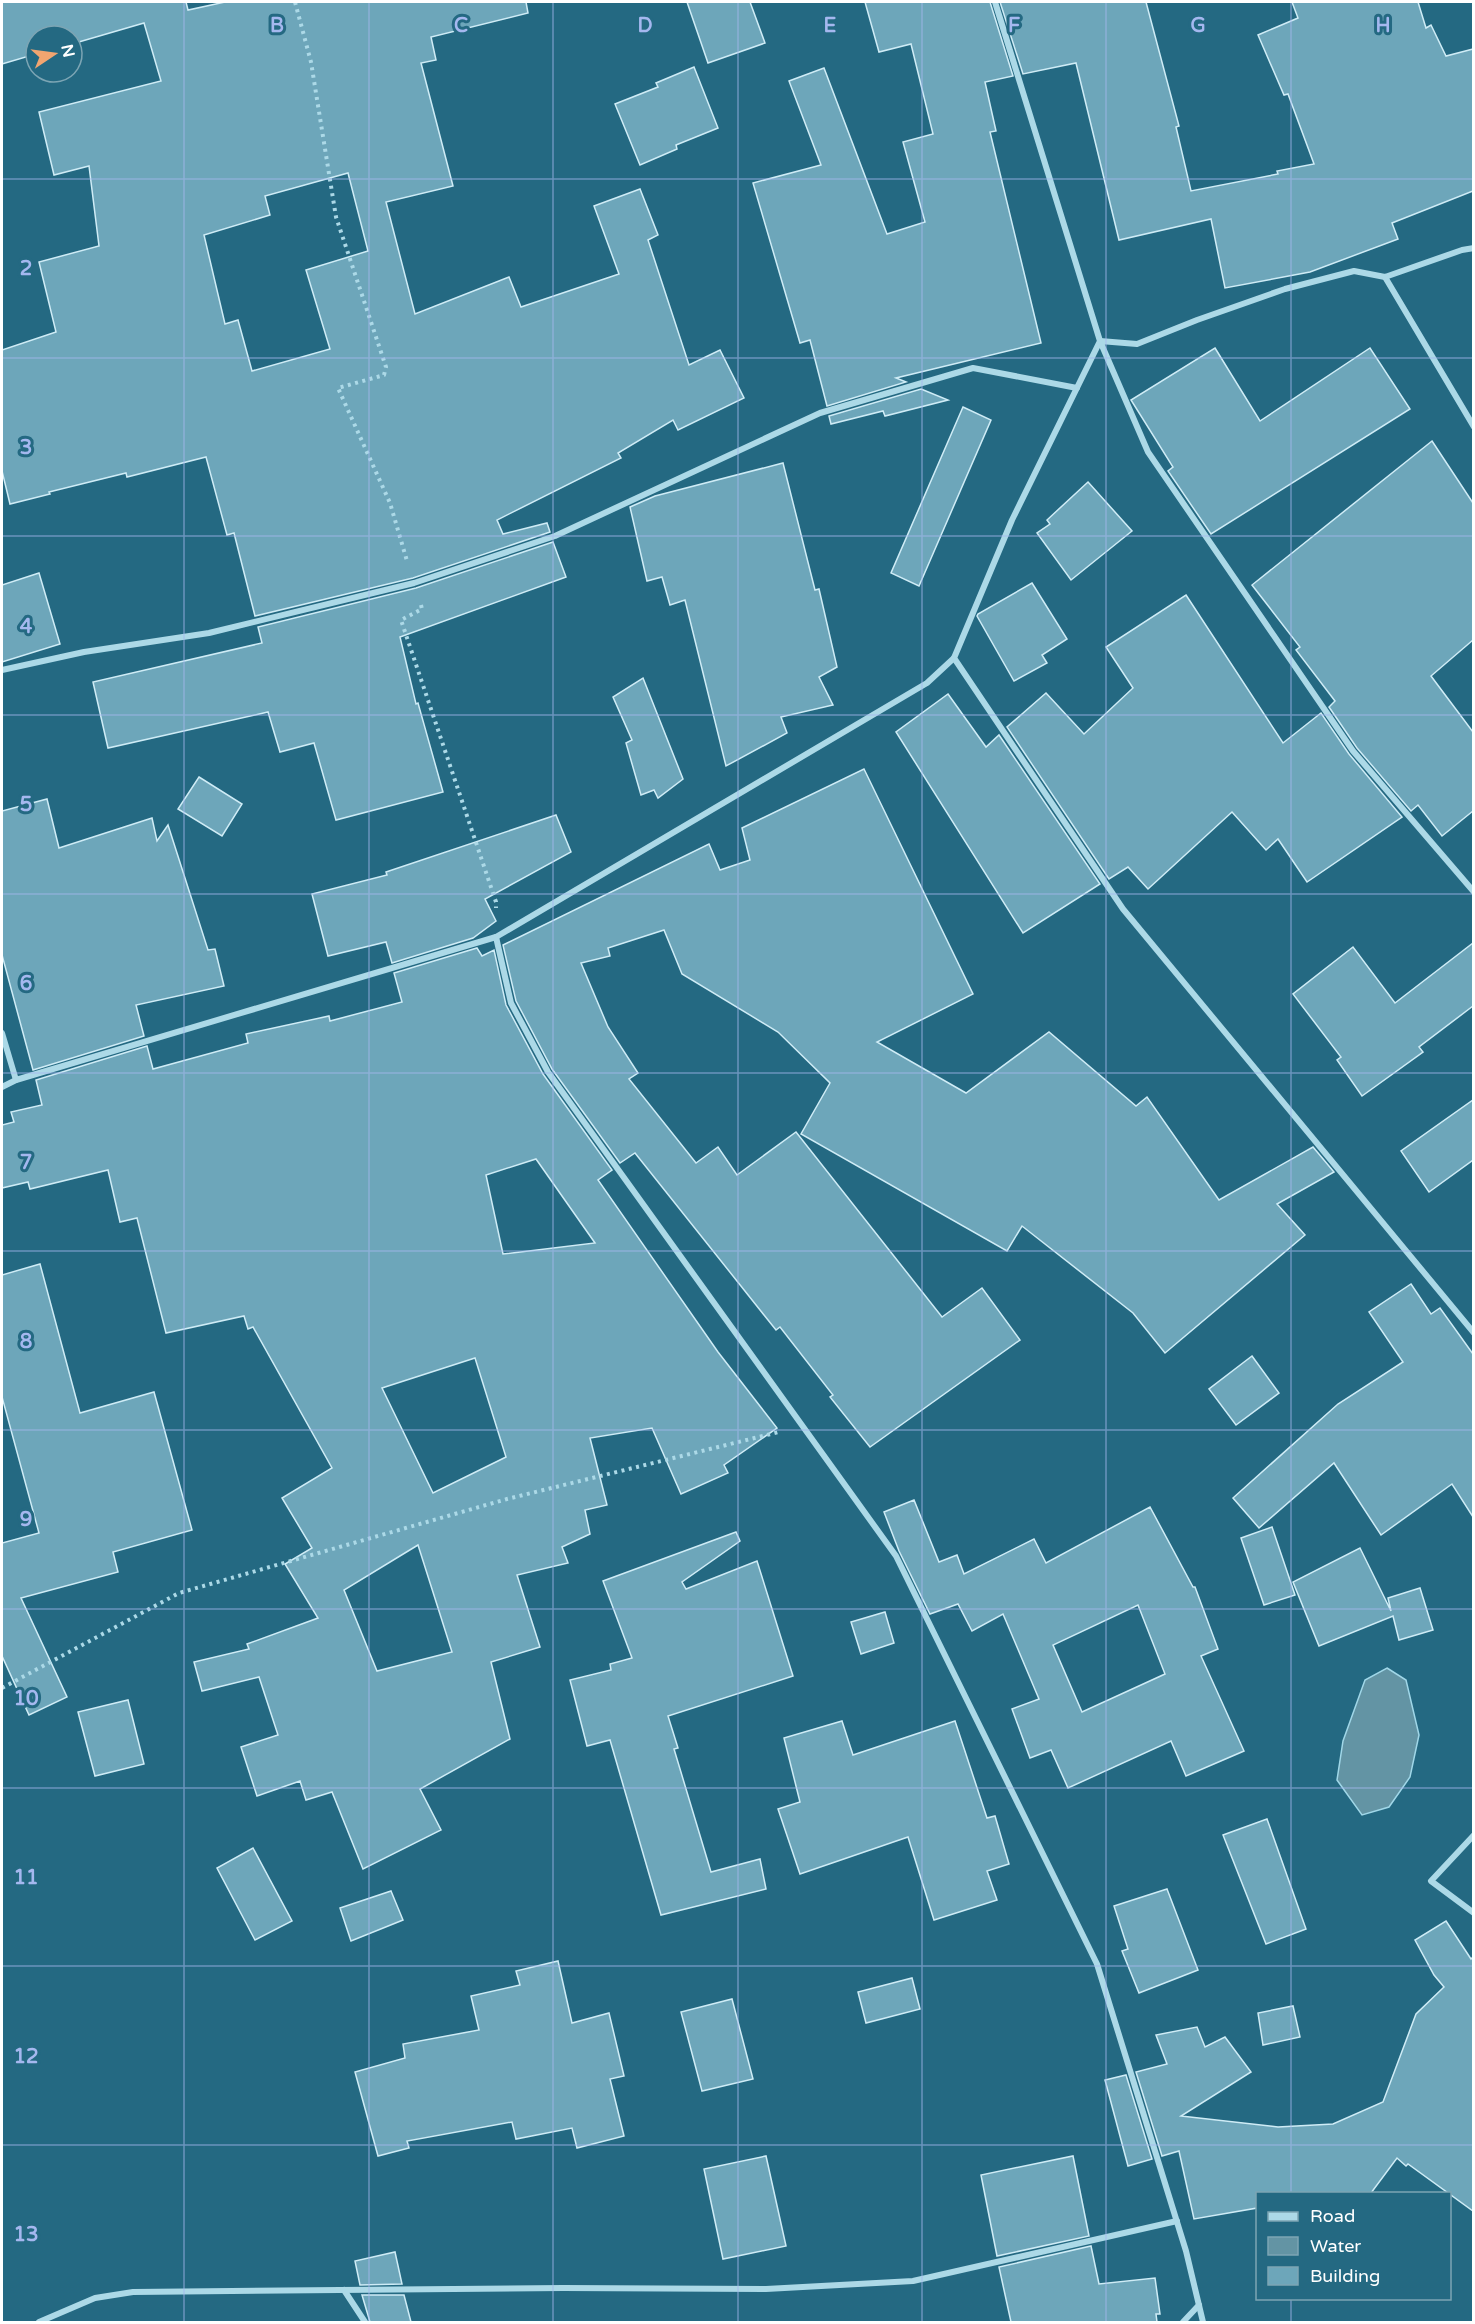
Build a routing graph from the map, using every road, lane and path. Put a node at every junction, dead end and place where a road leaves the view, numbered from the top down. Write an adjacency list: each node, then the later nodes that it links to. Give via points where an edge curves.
1 (295, 2): 8 (path, via 310,62 336,217 386,367 384,375 338,388 390,503)
2 (995, 2): 5 (street)
3 (1473, 248): 4 (street)
4 (1385, 278): 5 (street, via 1354,271 1285,289 1137,344); 7 (street)
5 (1100, 341): 6 (street); 11 (street, via 1148,452 1353,751)
6 (1077, 388): 8 (street, via 973,368 820,413 555,536); 9 (street, via 1012,520)
7 (1473, 427)
8 (414, 583): 10 (street, via 209,633 84,652); 12 (path, via 422,609 401,620 496,902)
9 (954, 658): 12 (street, via 927,683); 16 (street, via 1123,909)
10 (2, 670)
11 (1473, 892)
12 (496, 937): 14 (street); 17 (street, via 511,1003 548,1072)
13 (2, 1033): 14 (street)
14 (16, 1080): 15 (street)
15 (2, 1087)
16 (1473, 1333)
17 (803, 1426): 18 (path, via 507,1500 179,1593); 21 (street, via 896,1556 1097,1964)
18 (2, 1688)
19 (1473, 1835): 20 (street, via 1431,1881)
20 (1473, 1913)
21 (1177, 2221): 22 (street, via 913,2281 766,2289); 23 (street)
22 (344, 2290): 24 (street, via 133,2292 95,2298); 25 (street)
23 (1199, 2305): 26 (street); 27 (street)
24 (39, 2322)
25 (365, 2322)
26 (1183, 2322)
27 (1203, 2322)

